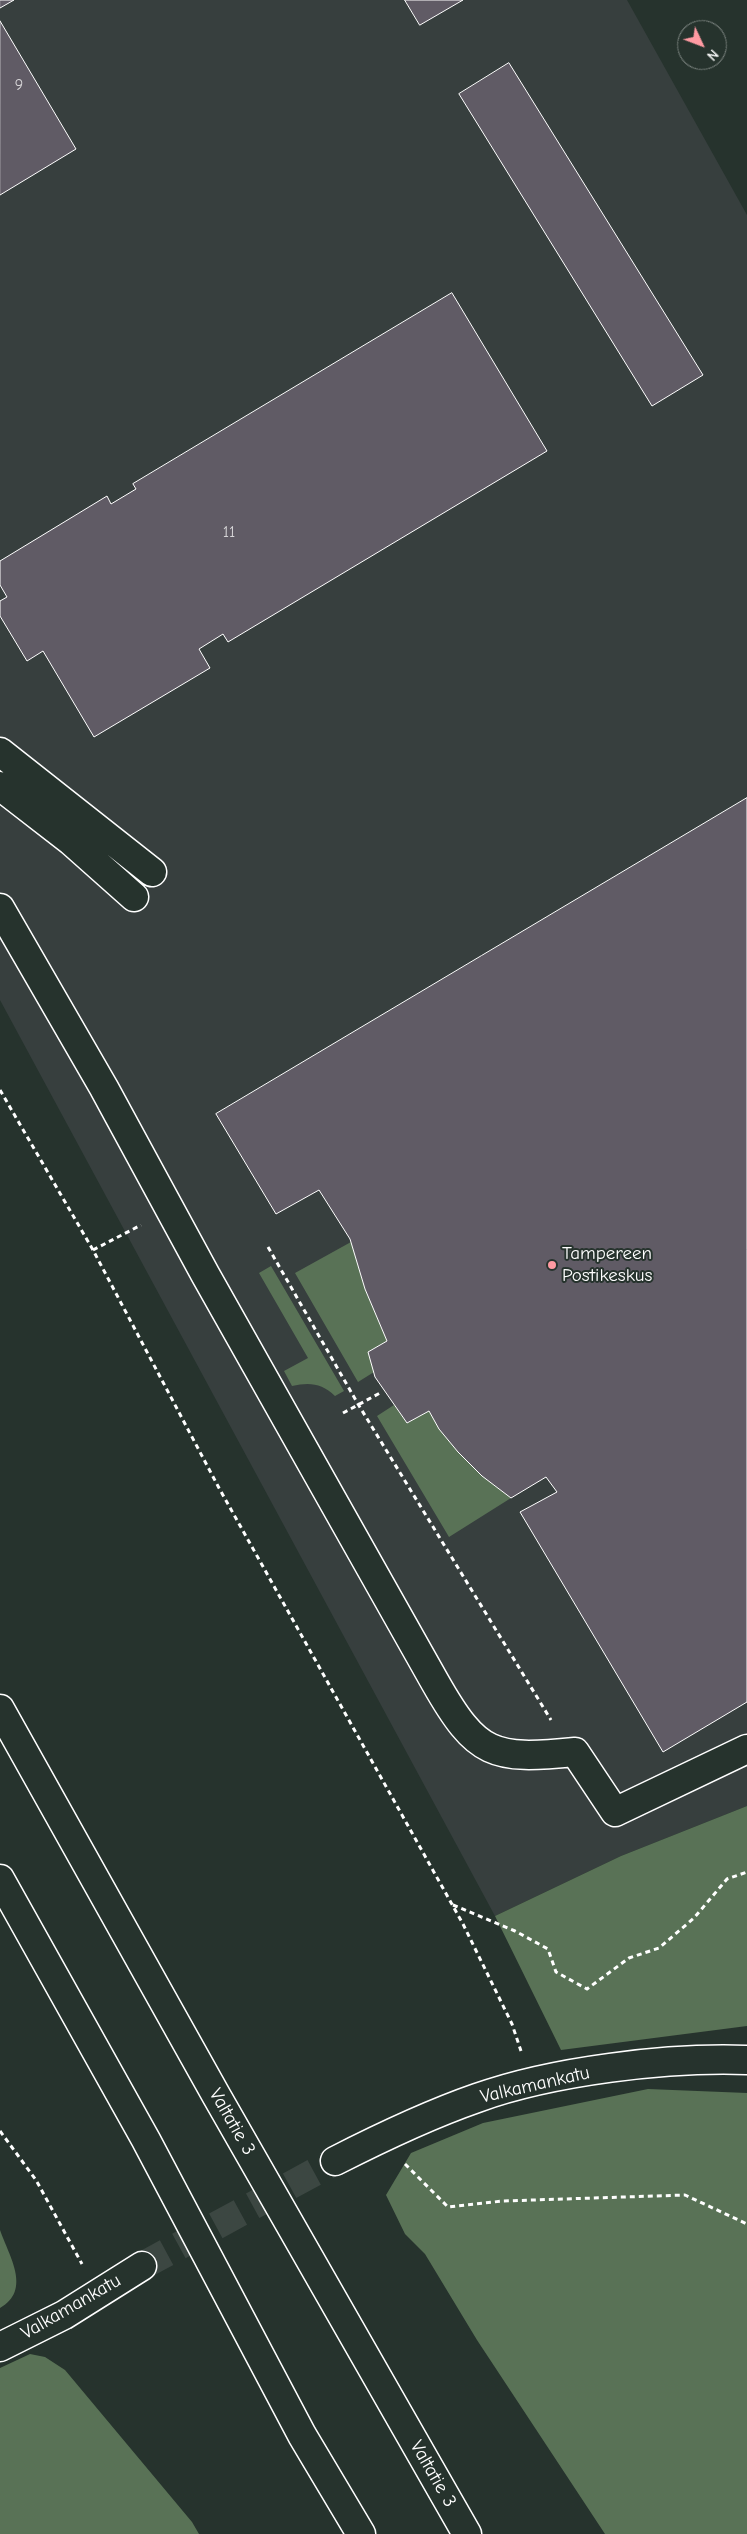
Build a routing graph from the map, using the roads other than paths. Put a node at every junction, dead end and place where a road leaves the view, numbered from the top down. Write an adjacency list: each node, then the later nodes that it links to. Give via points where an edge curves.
1 (0, 752): 3 (main road)
2 (0, 786): 4 (main road, via 71,841)
3 (152, 872)
4 (134, 897)
5 (0, 908): 7 (main road, via 457,1720 483,1745 504,1754 535,1756 575,1752 615,1812)
6 (0, 1709): 16 (main road, Valtatie 3)
7 (747, 1749)
8 (0, 1880): 13 (main road, via 146,2140)
9 (747, 2060): 10 (main road, Valkamankatu, via 607,2069 530,2083 479,2097 429,2116)
10 (336, 2161)
11 (142, 2266): 12 (main road, Valkamankatu, via 64,2315)
12 (0, 2347)
13 (302, 2435): 14 (main road); 15 (main road)
14 (343, 2534)
15 (361, 2534)
16 (467, 2534)

